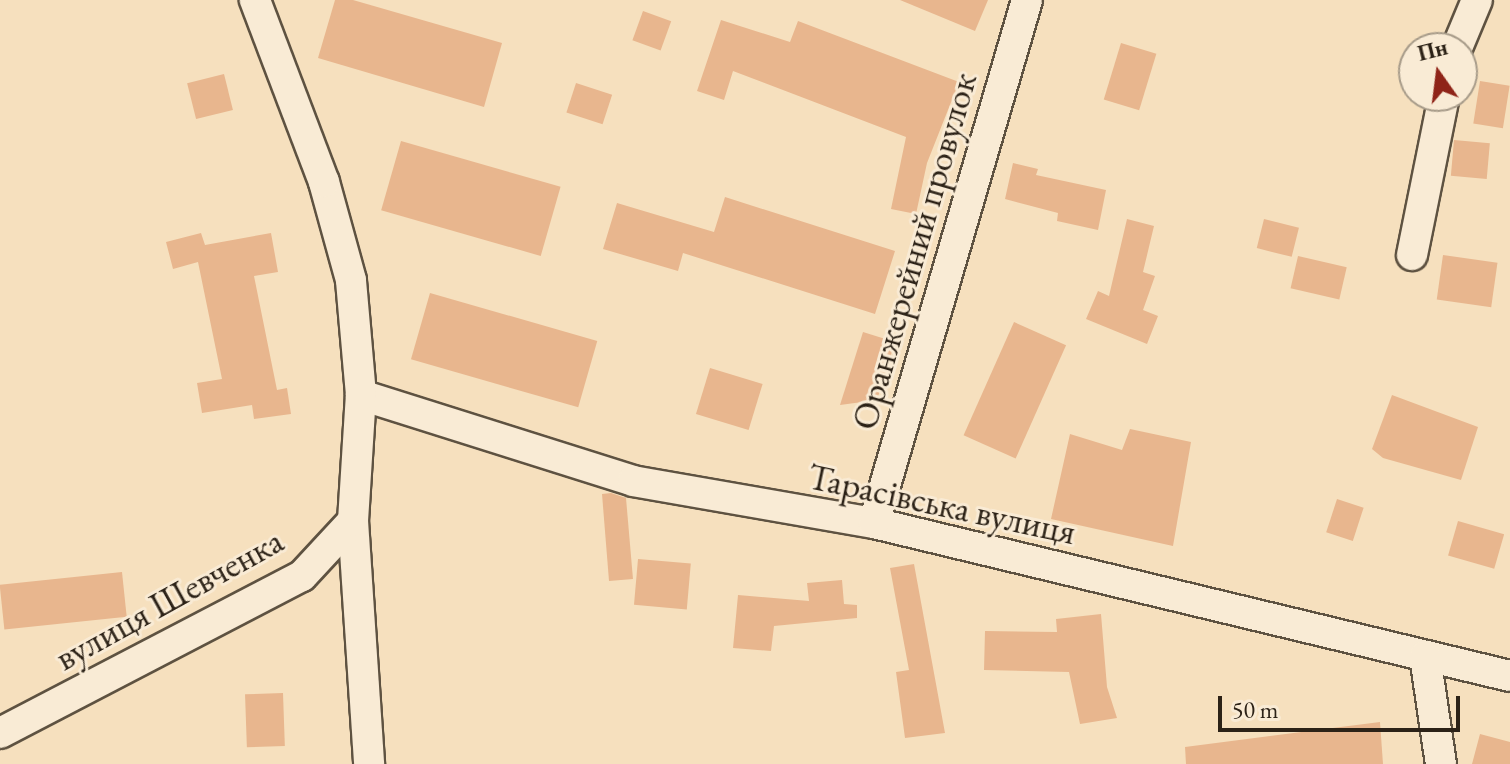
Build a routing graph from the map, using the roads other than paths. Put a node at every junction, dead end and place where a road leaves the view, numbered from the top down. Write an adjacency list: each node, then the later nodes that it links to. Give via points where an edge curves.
1 (255, 0): 7 (street, via 324,182 343,252)
2 (1027, 0): 9 (street, Оранжерейний провулок)
3 (1477, 0): 4 (street)
4 (1464, 32)
5 (1441, 112): 6 (street)
6 (1412, 255)
7 (361, 395): 8 (street); 9 (street, Тарасівська вулиця, via 633,481)
8 (353, 521): 12 (street, вулиця Шевченка, via 302,576); 13 (street)
9 (874, 523): 10 (street, Тарасівська вулиця)
10 (1425, 656): 11 (street, Тарасівська вулиця); 14 (street)
11 (1510, 676)
12 (0, 733)
13 (369, 764)
14 (1441, 764)

